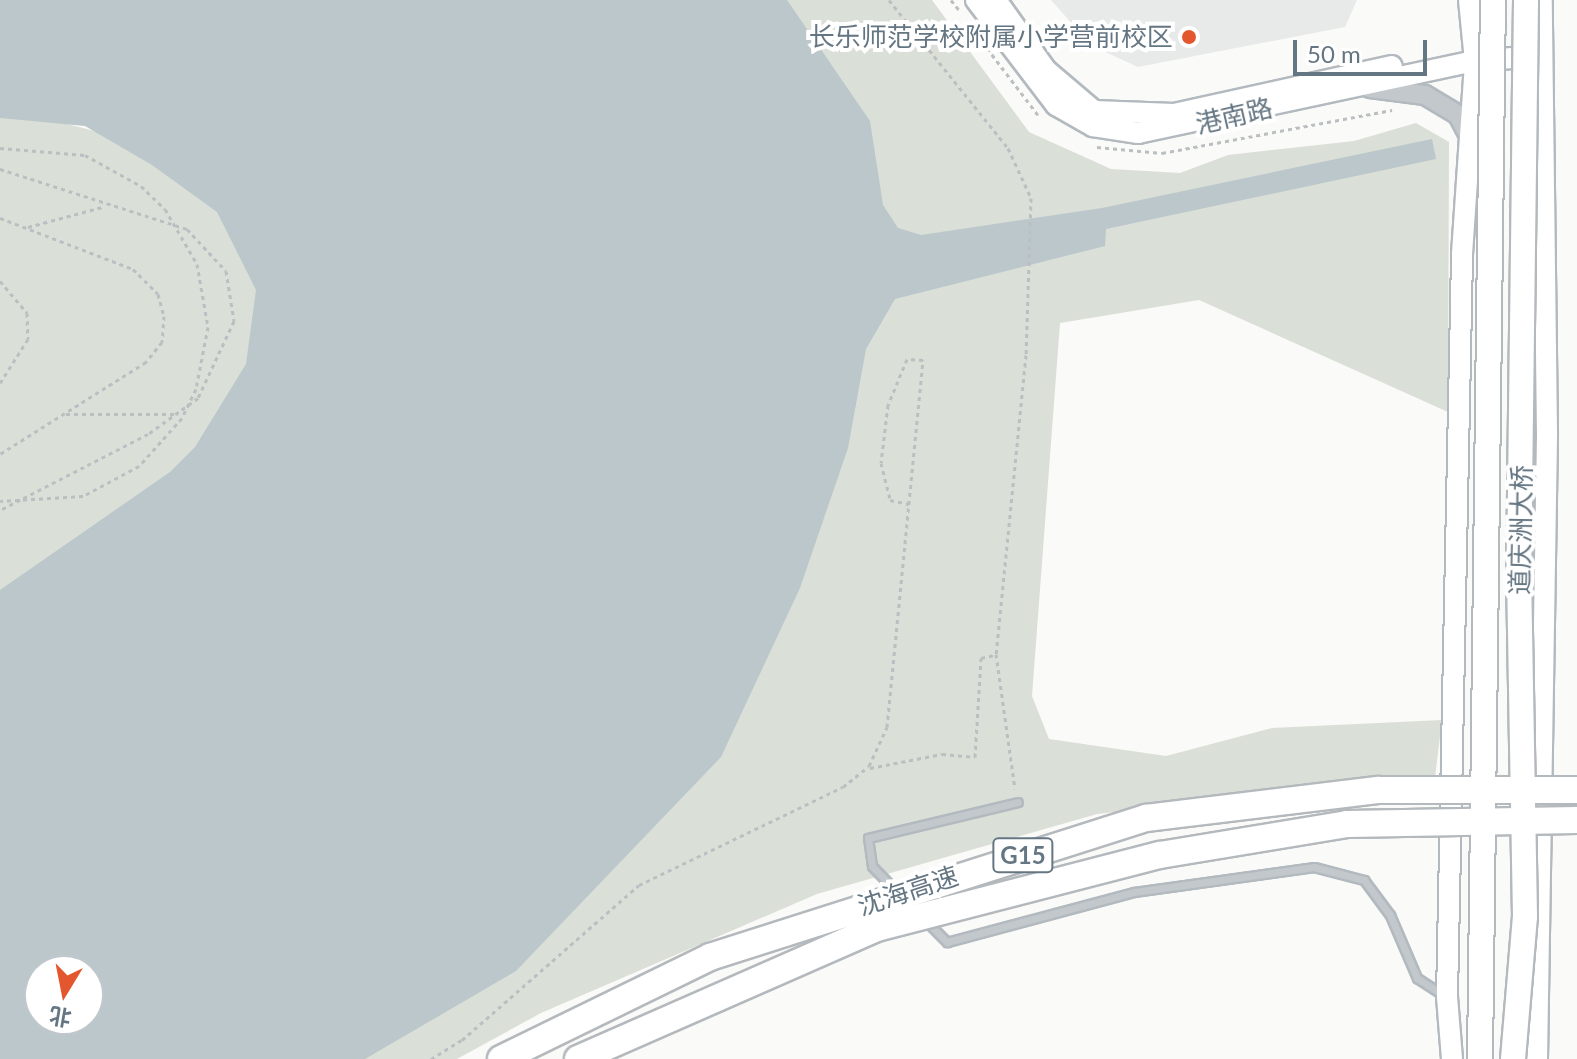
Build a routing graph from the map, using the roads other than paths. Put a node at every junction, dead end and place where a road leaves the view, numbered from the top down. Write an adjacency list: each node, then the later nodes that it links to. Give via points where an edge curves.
1 (976, 0): 9 (main road, 港南路, via 1056,105 1093,126 1175,129)
2 (996, 0): 8 (main road, 港南路, via 1069,94 1094,111 1133,116 1174,114)
3 (1469, 0): 8 (main road)
4 (1493, 0): 18 (highway, 道庆洲大桥, bridge)
5 (1526, 0): 19 (highway, 道庆洲大桥, bridge, via 1519,575 1525,917)
6 (1542, 0): 7 (main road)
7 (1546, 46): 8 (main road, 港南路); 20 (main road)
8 (1474, 54): 9 (main road, 港南路); 10 (main road)
9 (1360, 87): 10 (street, via 1425,95 1458,115)
10 (1467, 132): 14 (main road)
11 (1577, 790): 15 (highway, 沈海高速 / G15, bridge, via 1379,790 1146,818 710,957)
12 (1018, 802): 14 (lane, via 868,838 865,852 947,942 1037,913 1243,873 1314,867 1352,876 1364,880 1390,915 1417,978)
13 (1577, 820): 16 (highway, 沈海高速 / G15, bridge, via 1347,824 1160,855 877,928)
14 (1447, 997): 17 (main road)
15 (501, 1059)
16 (578, 1059)
17 (1452, 1059)
18 (1480, 1059)
19 (1513, 1059)
20 (1537, 1059)

